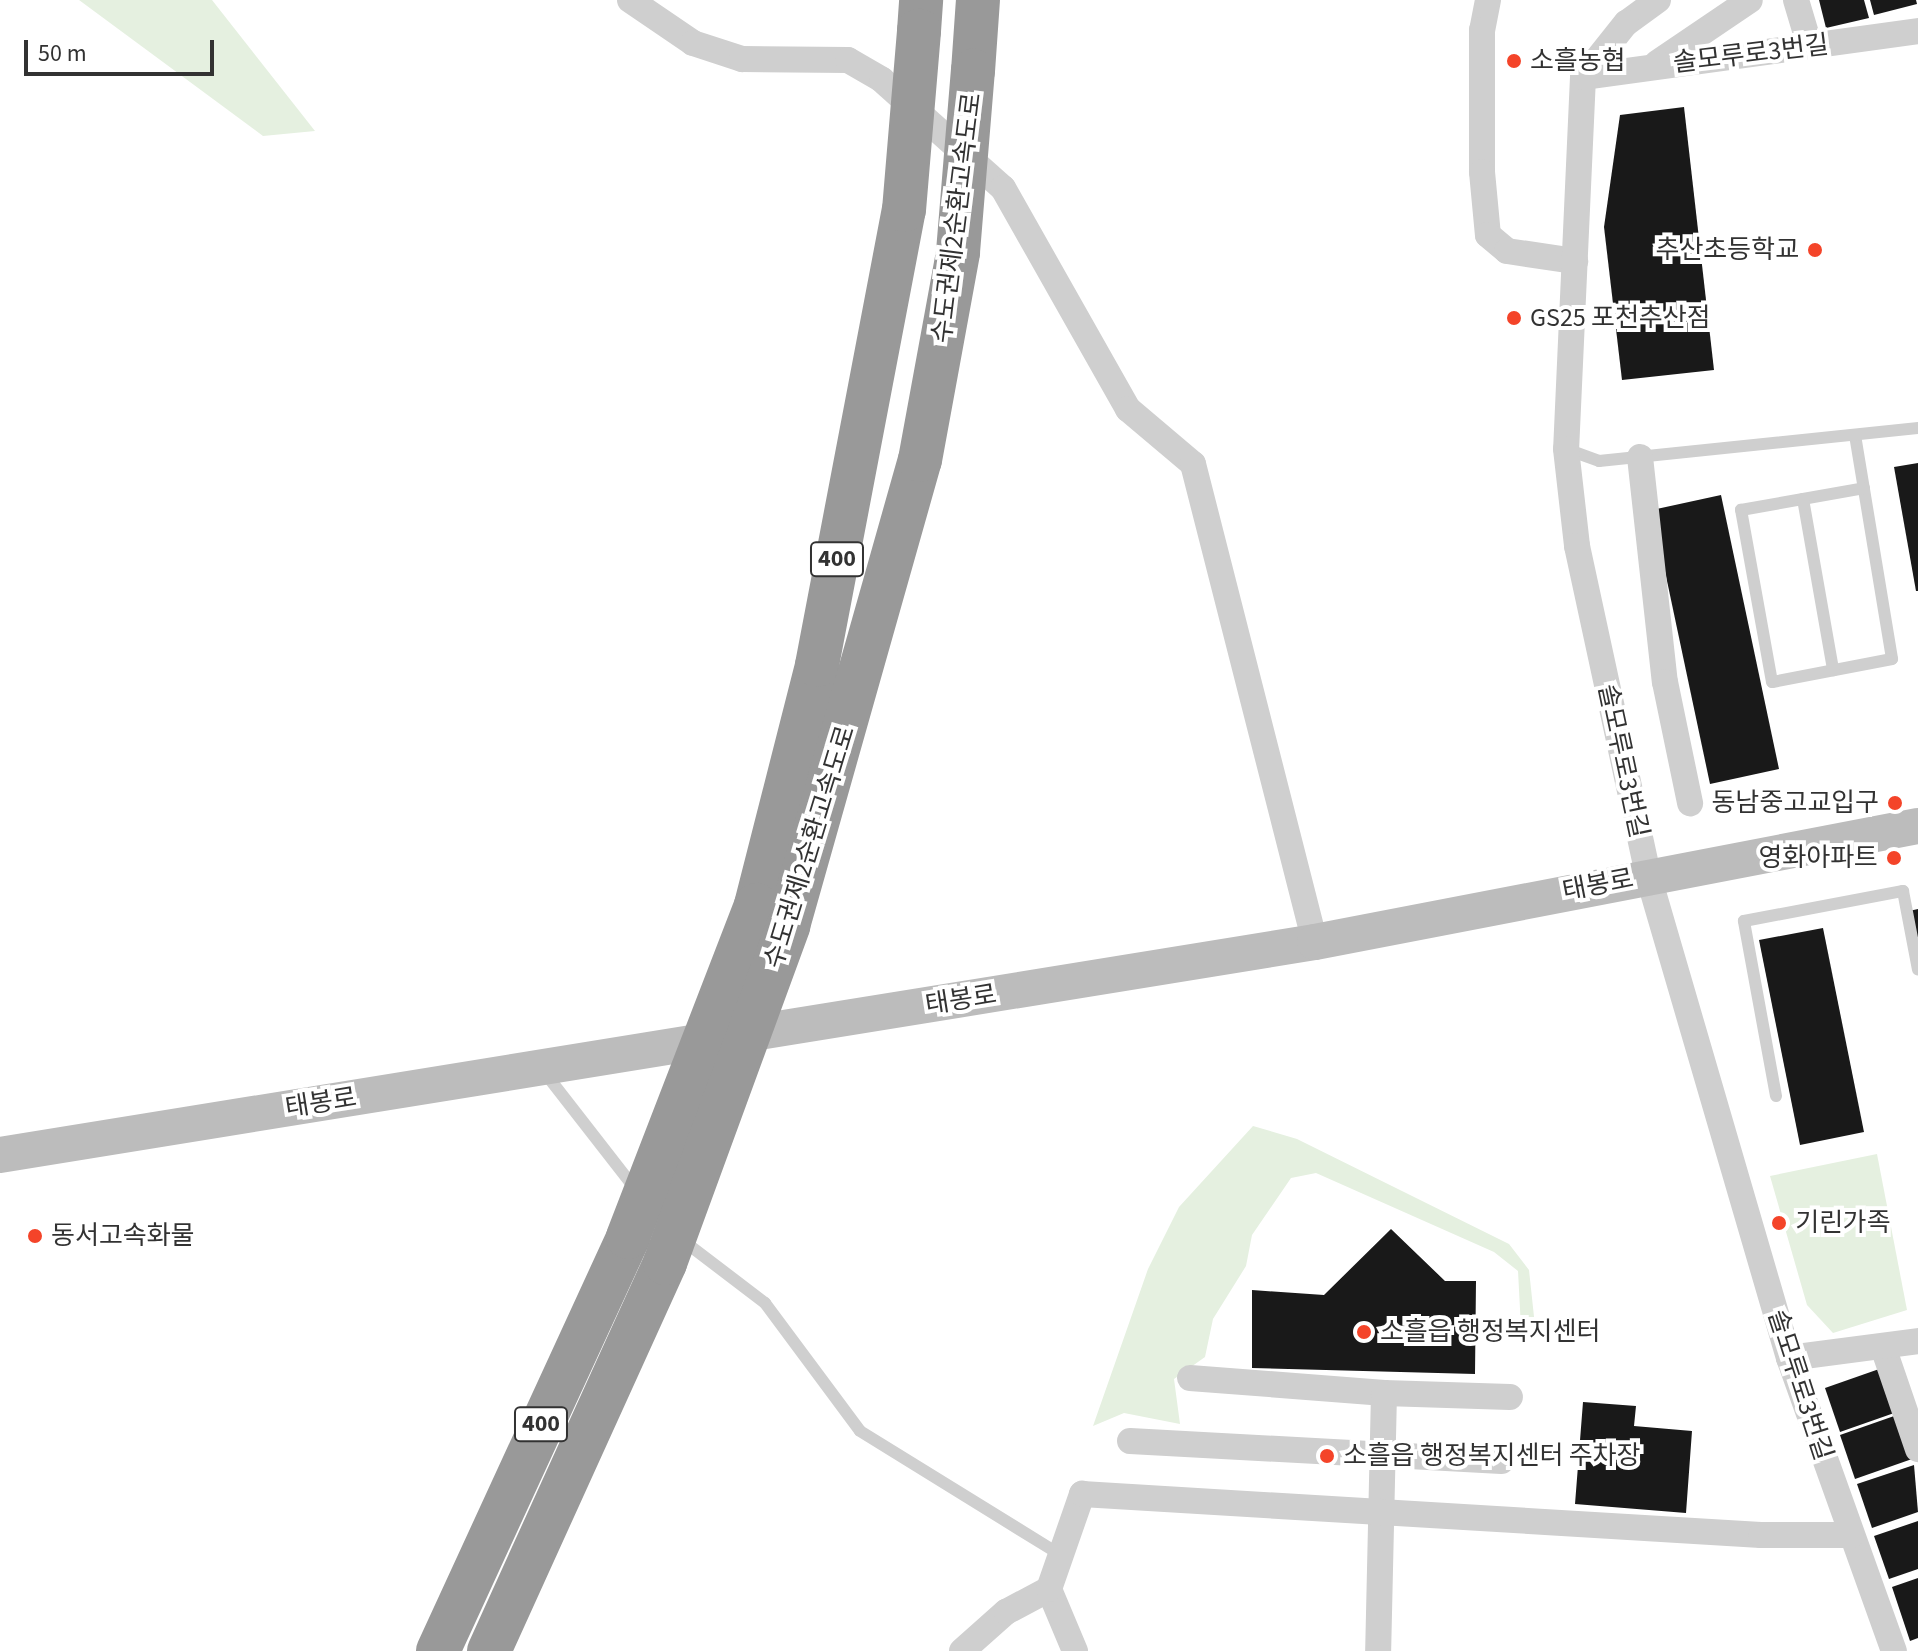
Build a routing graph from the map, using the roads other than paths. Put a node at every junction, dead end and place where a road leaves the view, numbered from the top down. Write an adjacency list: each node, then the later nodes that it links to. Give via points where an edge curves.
1 (630, 0): 24 (street, via 693,43 742,59 848,60 882,80 1003,188 1128,409 1193,464)
2 (978, 0): 23 (highway, 수도권제2순환고속도로 / 400, bridge, via 958,252 920,460)
3 (1488, 0): 12 (street, via 1482,46 1488,235 1507,251)
4 (1658, 0): 11 (street, via 1626,23)
5 (1750, 0): 10 (street)
6 (1796, 0): 9 (street)
7 (920, 15): 23 (highway, 수도권제2순환고속도로 / 400, bridge, via 904,210)
8 (1918, 31): 9 (street, 솔모루로3번길)
9 (1810, 47): 10 (street, 솔모루로3번길)
10 (1652, 67): 11 (street, 솔모루로3번길)
11 (1583, 77): 12 (street, 솔모루로3번길)
12 (1575, 261): 15 (street, 솔모루로3번길)
13 (1918, 428): 14 (lane)
14 (1855, 435): 16 (lane); 17 (lane)
15 (1566, 449): 16 (lane, via 1599,461); 22 (street, 솔모루로3번길, via 1577,546)
16 (1640, 457): 20 (street, via 1665,682)
17 (1864, 488): 18 (lane); 19 (lane, via 1892,659)
18 (1803, 499): 19 (lane); 19 (lane, via 1741,510 1772,682)
19 (1833, 670)
20 (1690, 803)
21 (1918, 826): 22 (main road, 태봉로)
22 (1648, 875): 24 (main road, 태봉로); 32 (street, 솔모루로3번길)
23 (772, 916): 29 (highway, 수도권제2순환고속도로 / 400, bridge)
24 (1315, 942): 26 (main road, 태봉로)
25 (1918, 970): 27 (lane, via 1903,891 1744,921)
26 (541, 1068): 28 (main road, 태봉로); 29 (lane)
27 (1776, 1096)
28 (0, 1155)
29 (653, 1235): 42 (lane, via 765,1303 860,1431); 44 (highway, 수도권제2순환고속도로 / 400); 45 (highway, 수도권제2순환고속도로 / 400)
30 (1918, 1341): 31 (street)
31 (1883, 1347): 32 (street); 37 (street)
32 (1789, 1358): 41 (street, 솔모루로3번길)
33 (1190, 1378): 34 (street)
34 (1384, 1393): 35 (street); 38 (street)
35 (1510, 1397)
36 (1130, 1441): 38 (street)
37 (1918, 1449)
38 (1382, 1457): 39 (street); 40 (street)
39 (1501, 1461)
40 (1379, 1514): 41 (street); 42 (street, via 1082,1494); 48 (street)
41 (1851, 1535): 49 (street, 솔모루로3번길)
42 (1061, 1555): 43 (street)
43 (1049, 1589): 46 (street, via 1006,1612); 47 (street)
44 (448, 1632)
45 (492, 1644)
46 (962, 1651)
47 (1075, 1651)
48 (1378, 1651)
49 (1894, 1651)

